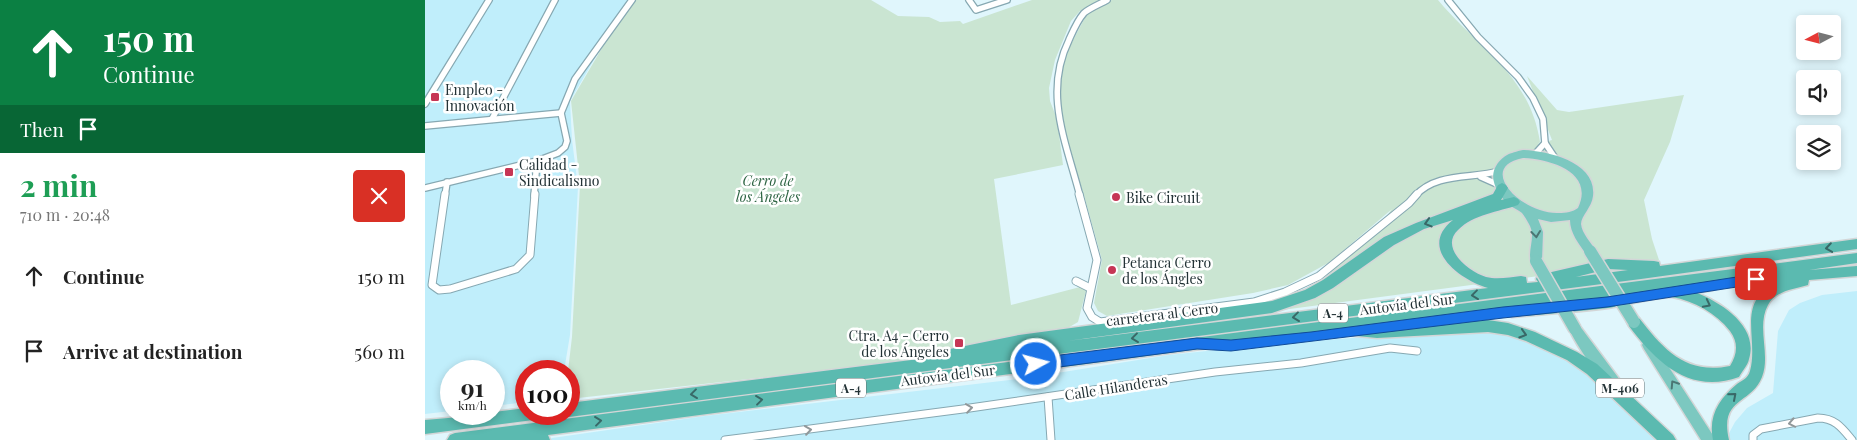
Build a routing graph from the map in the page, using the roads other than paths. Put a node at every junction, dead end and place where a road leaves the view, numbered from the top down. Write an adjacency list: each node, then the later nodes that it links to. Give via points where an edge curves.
1 (489, 0): 8 (street)
2 (555, 0): 10 (street)
3 (632, 0): 9 (street, via 575,79)
4 (969, 0): 5 (street, via 976,10)
5 (1007, 0)
6 (1107, 0): 28 (street, carretera al Cerro, via 1085,12 1077,22 1060,58 1056,81 1058,114 1097,260)
7 (1448, 0): 12 (street, via 1533,98 1543,119)
8 (425, 104)
9 (561, 113): 10 (street); 15 (street, via 567,141 565,147 550,158)
10 (492, 120): 11 (street)
11 (425, 126)
12 (1545, 143): 13 (street); 14 (street)
13 (1536, 154): 14 (highway); 16 (highway, via 1513,156 1502,163)
14 (1555, 158): 22 (highway, via 1579,174 1589,192)
15 (537, 161): 18 (street); 18 (street, via 530,255 524,263 516,269 439,290 432,285)
16 (1499, 171): 17 (street); 19 (highway)
17 (1477, 176): 19 (street); 28 (street, carretera al Cerro, via 1442,178 1418,191 1409,203 1319,276 1254,302 1100,322 1087,308)
18 (447, 182): 20 (street)
19 (1501, 187): 21 (highway, M-406); 34 (highway, one-way to 34, via 1497,198 1389,241 1322,287 1272,307 1019,341 904,362)
20 (425, 188)
21 (1519, 206): 22 (highway, via 1547,217 1570,217); 24 (highway, via 1494,206 1459,222 1449,232 1447,247 1450,257 1465,272 1488,283 1541,279 1608,264 1652,266); 48 (highway, M-406, one-way to 48, bridge, via 1534,223 1538,235 1536,261 1575,330 1601,367)
22 (1581, 213): 30 (highway, bridge, via 1576,226)
23 (1857, 244): 24 (highway, Autovía del Sur / A-4, one-way to 24)
24 (1801, 252): 34 (highway, Autovía del Sur / A-4, one-way to 34)
25 (1857, 258): 32 (highway, Autovía del Sur / A-4)
26 (1857, 272): 29 (highway, via 1756,279); 50 (highway, one-way to 26, via 1720,414 1728,399 1753,381 1760,362 1757,322 1761,303 1775,290 1791,283)
27 (1076, 281): 28 (street)
28 (1090, 288)
29 (1660, 294): 30 (highway, one-way to 30, via 1691,297 1716,308 1731,321 1744,347 1744,358 1734,372 1712,377 1685,370 1652,347); 31 (highway)
30 (1634, 322): 49 (highway, one-way to 30)
31 (1353, 331): 32 (highway, via 1231,346); 47 (highway, one-way to 47, via 1488,326 1530,336 1572,356 1592,370)
32 (1197, 344): 41 (highway, Autovía del Sur / A-4, one-way to 32)
33 (1417, 351): 35 (street, Calle Hilanderas, via 1390,348)
34 (864, 373): 36 (highway, Autovía del Sur / A-4, one-way to 36)
35 (1048, 398): 45 (street, Calle Hilanderas, one-way to 35); 46 (street)
36 (580, 409)
37 (425, 419): 38 (highway)
38 (440, 419)
39 (440, 424): 40 (highway)
40 (425, 426)
41 (515, 433): 43 (highway, Autovía del Sur / A-4); 44 (highway)
42 (1753, 437): 51 (street, one-way to 42, via 1832,420 1821,418 1761,429)
43 (455, 440)
44 (542, 440)
45 (725, 440)
46 (1051, 440)
47 (1669, 440)
48 (1673, 440)
49 (1709, 440)
50 (1721, 440)
51 (1852, 440)

